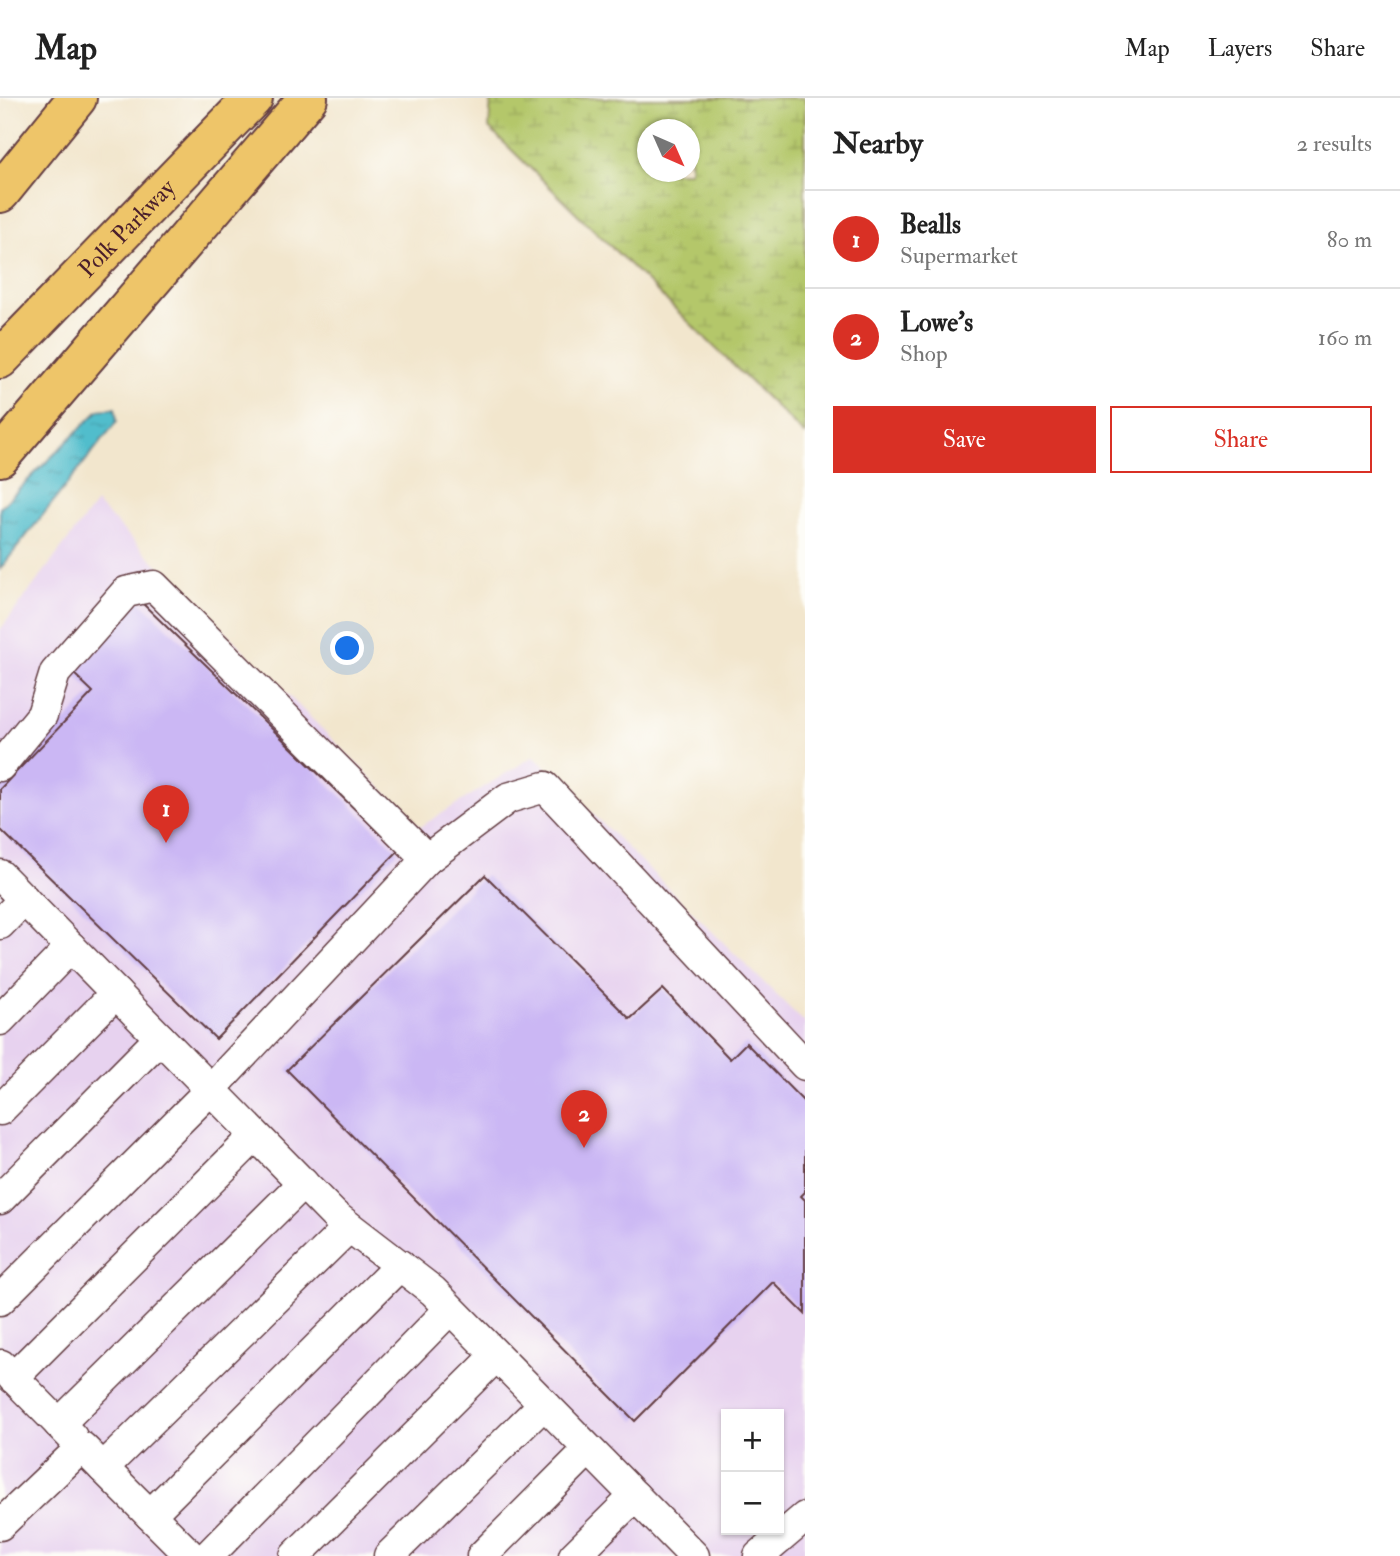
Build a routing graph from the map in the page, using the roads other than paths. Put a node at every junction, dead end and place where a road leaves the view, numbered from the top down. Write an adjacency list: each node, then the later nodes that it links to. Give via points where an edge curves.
1 (77, 98): 4 (highway)
2 (253, 98): 5 (highway, Polk Parkway)
3 (308, 98): 6 (highway)
4 (0, 193)
5 (0, 359)
6 (0, 457)
7 (0, 766): 8 (lane, via 42,715 55,673 126,592 154,586)
8 (427, 859): 16 (lane, via 508,799 545,787); 17 (lane)
9 (0, 875): 10 (lane)
10 (24, 900): 11 (lane); 12 (lane)
11 (0, 924)
12 (71, 947): 13 (lane); 14 (lane)
13 (116, 993): 15 (lane); 18 (lane)
14 (0, 1020)
15 (160, 1038): 17 (lane); 21 (lane)
16 (805, 1065)
17 (211, 1089): 19 (lane); 24 (lane)
18 (0, 1110)
19 (255, 1136): 20 (lane); 27 (lane)
20 (303, 1183): 22 (lane); 29 (lane)
21 (0, 1199)
22 (349, 1227): 23 (lane); 31 (lane)
23 (400, 1265): 25 (lane); 33 (lane)
24 (0, 1300)
25 (450, 1309): 26 (lane); 38 (lane)
26 (495, 1357): 28 (lane); 39 (lane)
27 (7, 1371): 29 (lane)
28 (543, 1405): 30 (lane); 40 (lane)
29 (59, 1424): 31 (lane)
30 (588, 1450): 32 (lane); 41 (lane)
31 (93, 1457): 33 (lane); 35 (lane)
32 (635, 1496): 36 (lane); 42 (lane)
33 (150, 1515): 37 (lane)
34 (805, 1517): 43 (lane)
35 (0, 1525)
36 (682, 1552)
37 (191, 1556)
38 (208, 1556)
39 (295, 1556)
40 (388, 1556)
41 (482, 1556)
42 (574, 1556)
43 (759, 1556)

